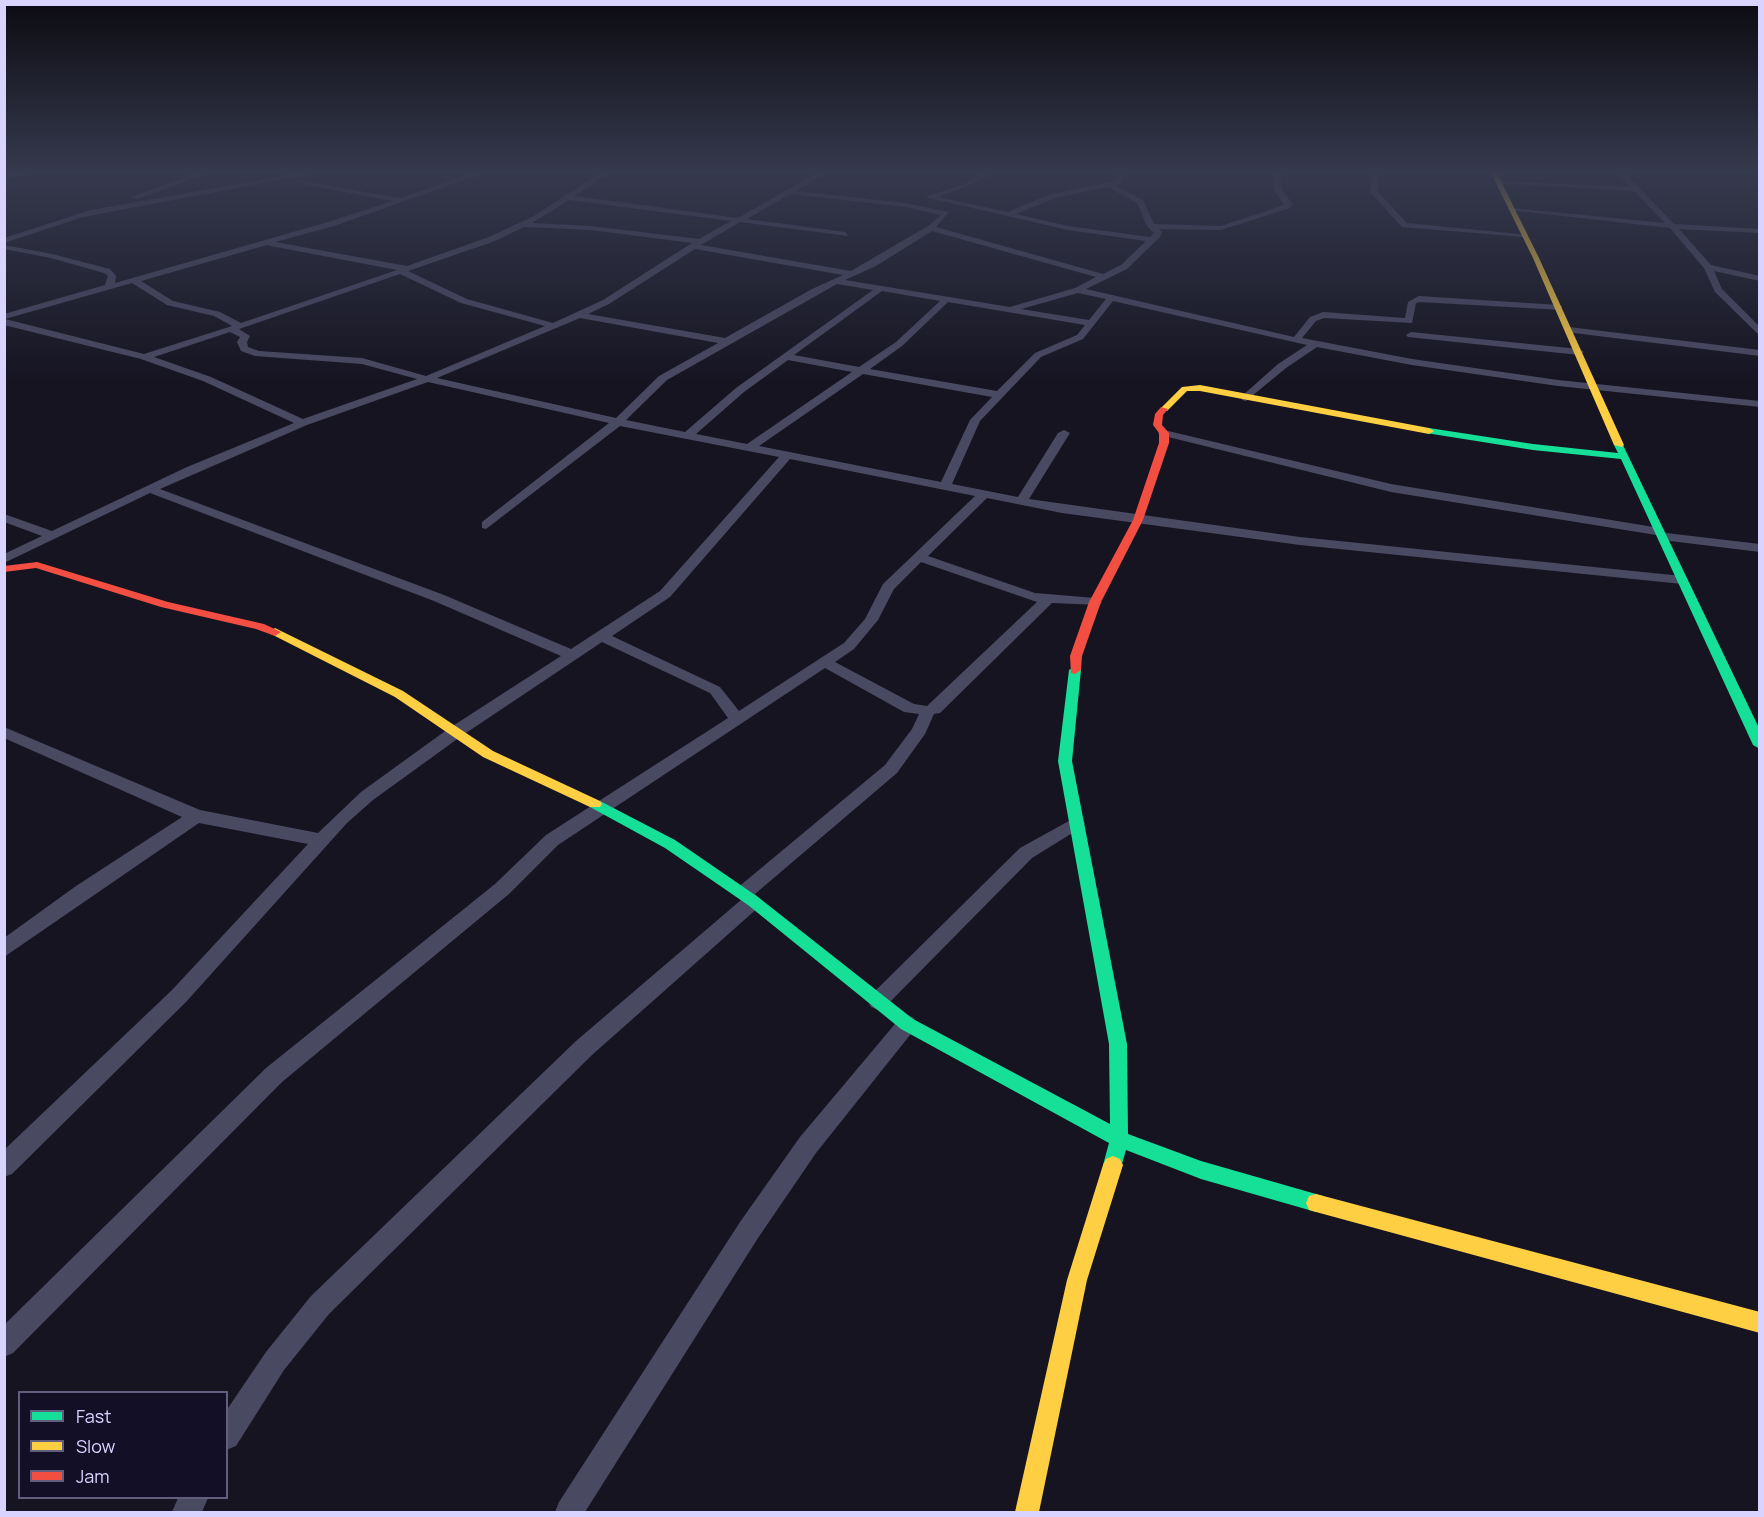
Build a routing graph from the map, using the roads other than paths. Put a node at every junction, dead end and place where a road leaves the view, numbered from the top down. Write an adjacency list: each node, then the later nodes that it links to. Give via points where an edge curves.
1 (5, 242): 20 (street, via 106,272 112,276)
2 (271, 242): 11 (street)
3 (480, 242): 14 (street)
4 (682, 242): 12 (street)
5 (701, 242): 12 (street)
6 (909, 242): 15 (street, via 873,264)
7 (980, 242): 16 (street)
8 (1151, 242): 16 (street, via 1124,267)
9 (1527, 242): 25 (street)
10 (1685, 242): 13 (street)
11 (267, 243): 14 (street); 18 (street)
12 (697, 244): 15 (street); 27 (street)
13 (1707, 267): 17 (street); 35 (street, via 1718,290)
14 (406, 270): 32 (street, via 464,301); 33 (street)
15 (849, 273): 19 (street)
16 (1104, 277): 22 (street)
17 (1760, 279)
18 (135, 281): 20 (street); 33 (street, via 170,303 217,314)
19 (835, 281): 21 (street); 37 (street)
20 (109, 288): 28 (street)
21 (880, 288): 24 (street); 43 (street)
22 (1078, 290): 23 (street); 26 (street)
23 (1111, 298): 31 (street); 36 (street)
24 (947, 299): 26 (street); 44 (street, via 899,344)
25 (1559, 308): 29 (street, via 1419,299 1412,302); 34 (street)
26 (1010, 310): 31 (street)
27 (579, 315): 32 (street); 37 (street)
28 (4, 317)
29 (1409, 321): 36 (street, via 1323,315 1313,320); 39 (street)
30 (4, 322): 42 (street)
31 (1089, 323): 47 (street, via 1075,341 1038,355)
32 (555, 326): 45 (street)
33 (235, 328): 42 (street); 45 (street, via 245,336 244,349 258,354 362,361)
34 (1569, 330): 40 (street); 41 (street)
35 (1760, 333)
36 (1296, 340): 38 (street)
37 (730, 342): 50 (street, via 663,378)
38 (1315, 344): 39 (street); 48 (street, via 1282,366)
39 (1412, 348): 40 (street); 46 (street)
40 (1579, 352): 46 (street)
41 (1760, 353)
42 (144, 357): 51 (street, via 207,379)
43 (786, 357): 44 (street); 54 (street)
44 (861, 369): 47 (street); 55 (street)
45 (427, 379): 50 (street); 51 (street)
46 (1594, 386): 49 (street); 57 (street)
47 (1001, 395): 58 (street, via 971,425)
48 (1246, 398): 53 (street, via 1200,388 1185,389 1159,414 1157,425); 57 (street, via 1522,445)
49 (1760, 404)
50 (618, 422): 54 (street); 64 (street)
51 (303, 423): 59 (street)
52 (1064, 433): 61 (street)
53 (1164, 433): 63 (street); 65 (street, via 1390,488)
54 (686, 437): 55 (street)
55 (747, 449): 56 (street)
56 (786, 456): 58 (street); 76 (street, via 665,594)
57 (1625, 457): 65 (street)
58 (945, 486): 60 (street)
59 (150, 489): 66 (street); 77 (street, via 439,598)
60 (983, 495): 61 (street); 69 (street)
61 (1021, 502): 63 (street)
62 (4, 518): 66 (street)
63 (1138, 520): 73 (street, via 1300,541); 75 (street)
64 (486, 525)
65 (1661, 534): 68 (street); 73 (street)
66 (52, 536): 67 (street)
67 (30, 548): 70 (street); 71 (street)
68 (1760, 548)
69 (918, 557): 74 (street, via 994,585); 78 (street, via 888,587 863,632)
70 (4, 559)
71 (37, 565): 72 (street); 84 (street, via 165,605 260,626 399,694)
72 (4, 569)
73 (1682, 580): 79 (street)
74 (1048, 599): 75 (street); 80 (street)
75 (1095, 602): 88 (street, via 1076,656 1065,761)
76 (601, 636): 77 (street); 82 (street, via 715,690)
77 (571, 655): 84 (street)
78 (825, 662): 80 (street, via 910,708); 82 (street)
79 (1743, 710): 81 (street); 85 (street)
80 (928, 711): 90 (street, via 891,769)
81 (1760, 713)
82 (737, 719): 86 (street)
83 (4, 732): 87 (street)
84 (454, 733): 86 (street, via 517,769); 89 (street, via 367,796)
85 (1760, 745)
86 (601, 807): 90 (street, via 670,844); 97 (street, via 552,840 502,889 274,1075)
87 (196, 816): 89 (street); 91 (street)
88 (1076, 823): 92 (street, via 1026,854); 94 (street, via 1118,1044)
89 (322, 840): 95 (street, via 180,996)
90 (748, 898): 92 (street); 98 (street, via 584,1048 320,1305 275,1361)
91 (4, 949)
92 (878, 1001): 93 (street)
93 (907, 1024): 94 (street); 99 (street, via 808,1145 755,1221)
94 (1119, 1139): 96 (street, via 1202,1170); 100 (street, via 1077,1280)
95 (4, 1166)
96 (1760, 1323)
97 (4, 1344)
98 (228, 1433)
99 (569, 1512)
100 (1028, 1512)

